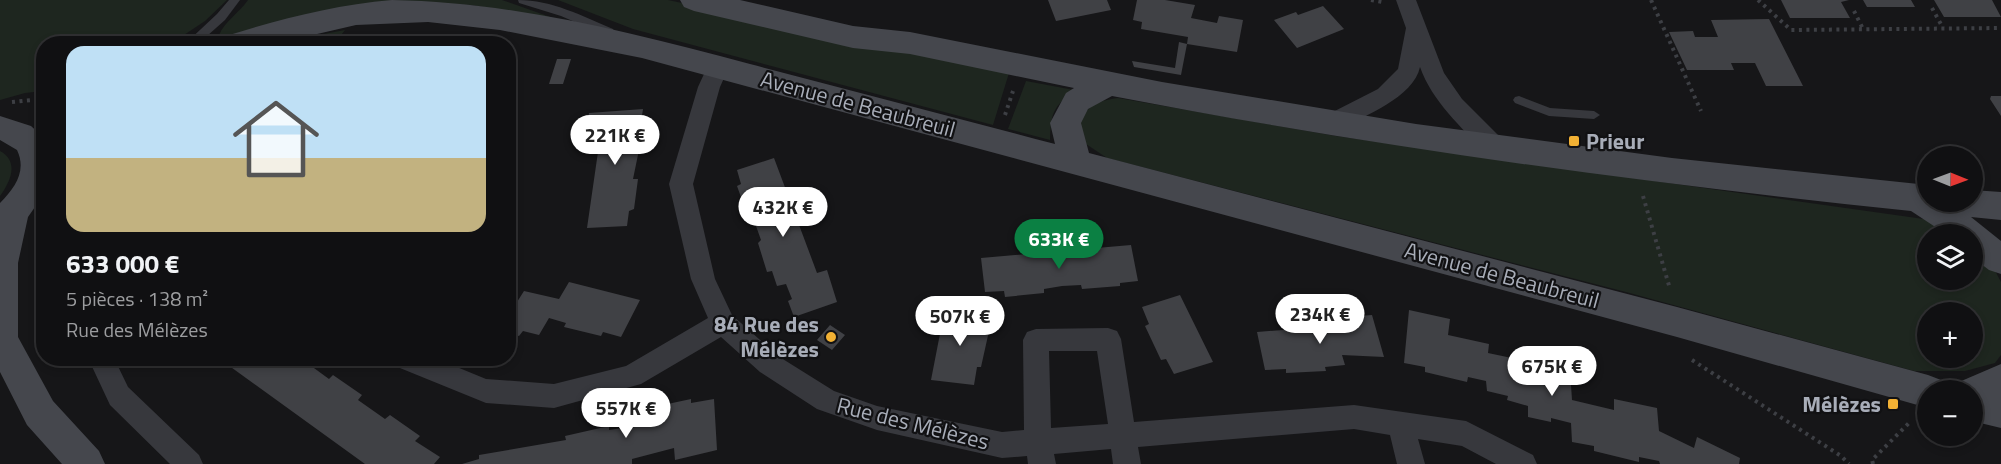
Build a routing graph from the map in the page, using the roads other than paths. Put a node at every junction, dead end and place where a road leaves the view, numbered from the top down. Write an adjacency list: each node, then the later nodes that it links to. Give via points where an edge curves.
1 (235, 0): 6 (lane)
2 (523, 0): 8 (lane, Avenue de Beaubreuil, via 566,13)
3 (694, 0): 10 (main road, via 853,37 910,43)
4 (1406, 0): 5 (street)
5 (1416, 28): 14 (street, via 1408,72 1386,94); 15 (street, via 1434,76 1454,105)
6 (199, 36)
7 (261, 36): 8 (main road, Avenue de Beaubreuil, via 356,14 427,11 488,16)
8 (642, 47): 9 (main road, Avenue de Beaubreuil)
9 (718, 67): 17 (main road, Avenue de Beaubreuil); 27 (street, Rue des Mélèzes, via 681,184 703,279)
10 (1107, 84): 14 (main road); 17 (main road, via 1077,101 1065,123)
11 (1519, 100): 12 (lane, via 1550,112)
12 (1594, 115)
13 (5, 116): 16 (main road, via 10,129 29,140)
14 (1331, 123): 15 (main road)
15 (1494, 146): 19 (main road, via 1644,168)
16 (36, 150)
17 (1075, 161): 33 (main road, Avenue de Beaubreuil, via 1677,322)
18 (36, 175): 23 (main road, via 28,194)
19 (1917, 197)
20 (1983, 204): 21 (main road)
21 (2001, 206)
22 (1942, 212): 24 (main road)
23 (7, 218): 28 (main road, via 1,263)
24 (1957, 224)
25 (1983, 245): 26 (main road)
26 (2001, 260)
27 (723, 323): 30 (street, via 632,376 554,396 486,391); 38 (street, Rue des Mélèzes, via 769,364 826,400 877,417)
28 (1, 338): 39 (main road, via 40,413)
29 (105, 366): 40 (street, via 119,396)
30 (424, 366)
31 (2001, 380): 32 (main road)
32 (1983, 389)
33 (1917, 405)
34 (1983, 407): 35 (main road)
35 (2001, 411)
36 (1400, 424): 37 (street, Rue des Mélèzes, via 1354,417); 42 (street); 43 (street, Rue des Mélèzes, via 1466,434)
37 (1124, 435): 38 (street, Rue des Mélèzes); 38 (street, via 1108,339 1036,340); 41 (street)
38 (1040, 453)
39 (86, 464)
40 (189, 464)
41 (1127, 464)
42 (1411, 464)
43 (1523, 464)

